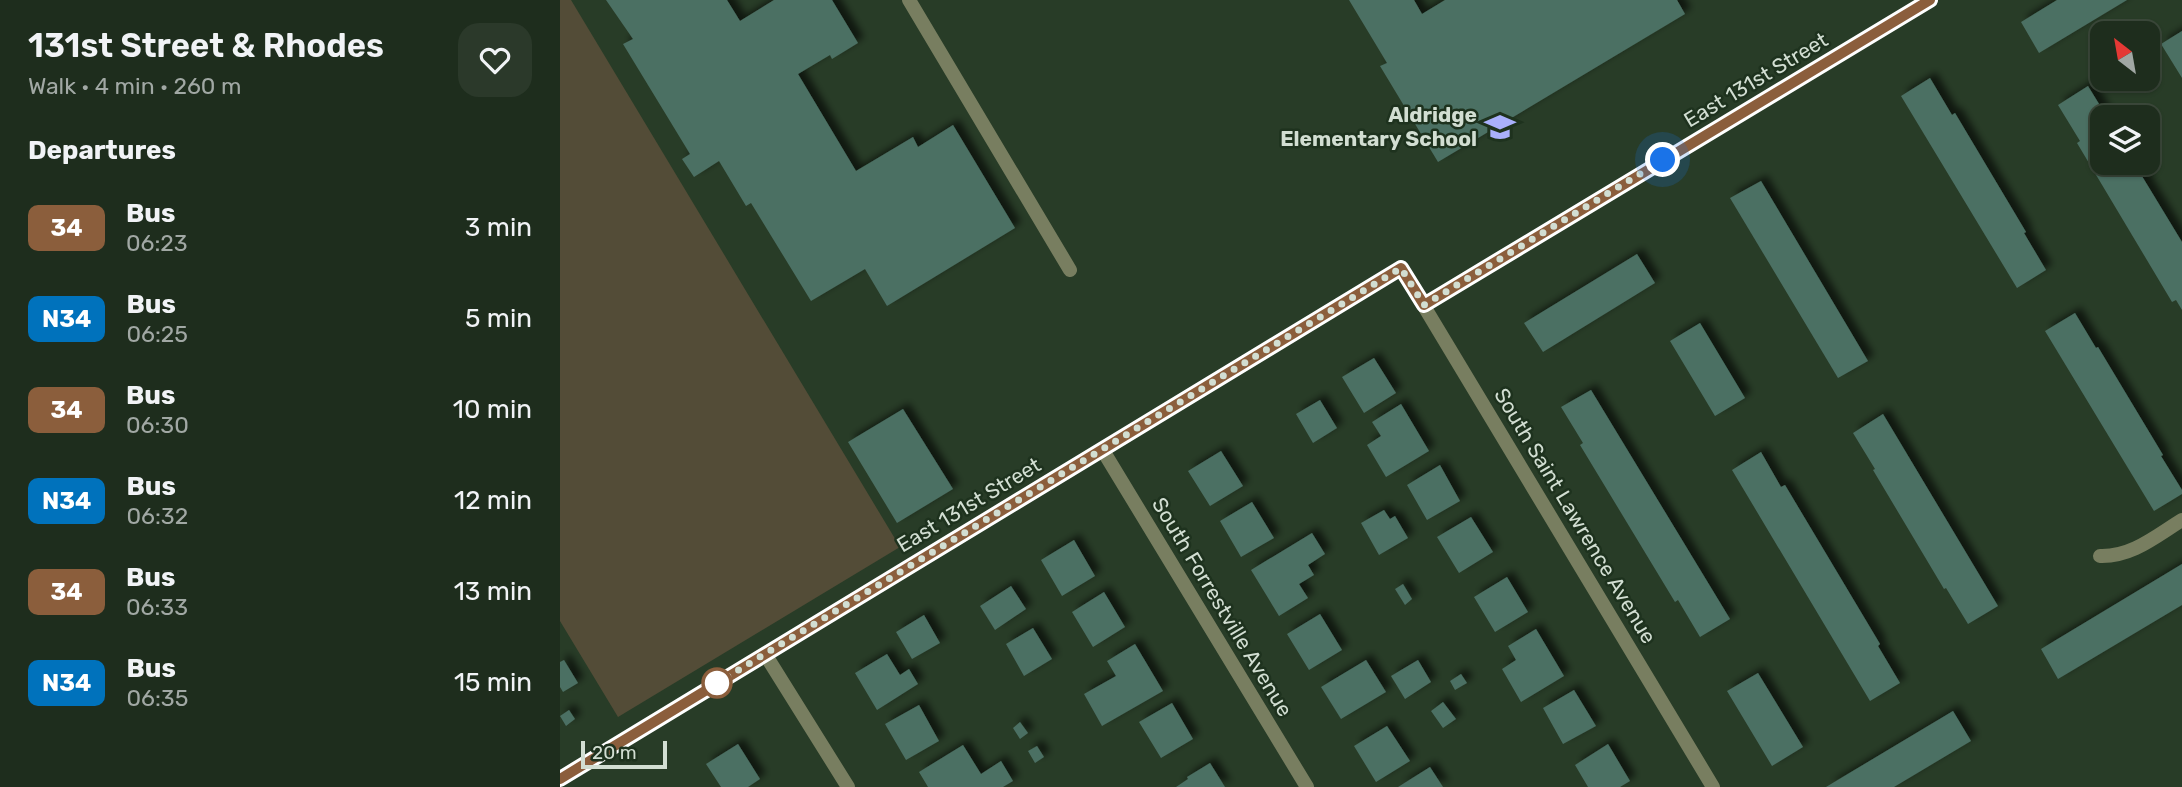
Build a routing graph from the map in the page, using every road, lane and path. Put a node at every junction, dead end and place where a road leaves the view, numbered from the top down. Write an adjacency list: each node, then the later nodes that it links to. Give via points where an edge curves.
1 (909, 0): 4 (street)
2 (1930, 0): 5 (street, East 131st Street)
3 (1401, 268): 5 (street, South Saint Lawrence Avenue); 6 (street, East 131st Street)
4 (1070, 270)
5 (1424, 305): 13 (street, South Saint Lawrence Avenue)
6 (1102, 449): 9 (street, East 131st Street); 12 (street, South Forrestville Avenue)
7 (2182, 520): 8 (street, via 2131,551)
8 (2100, 555)
9 (765, 654): 10 (street, East 131st Street); 11 (street)
10 (560, 779)
11 (848, 787)
12 (1307, 787)
13 (1713, 787)

